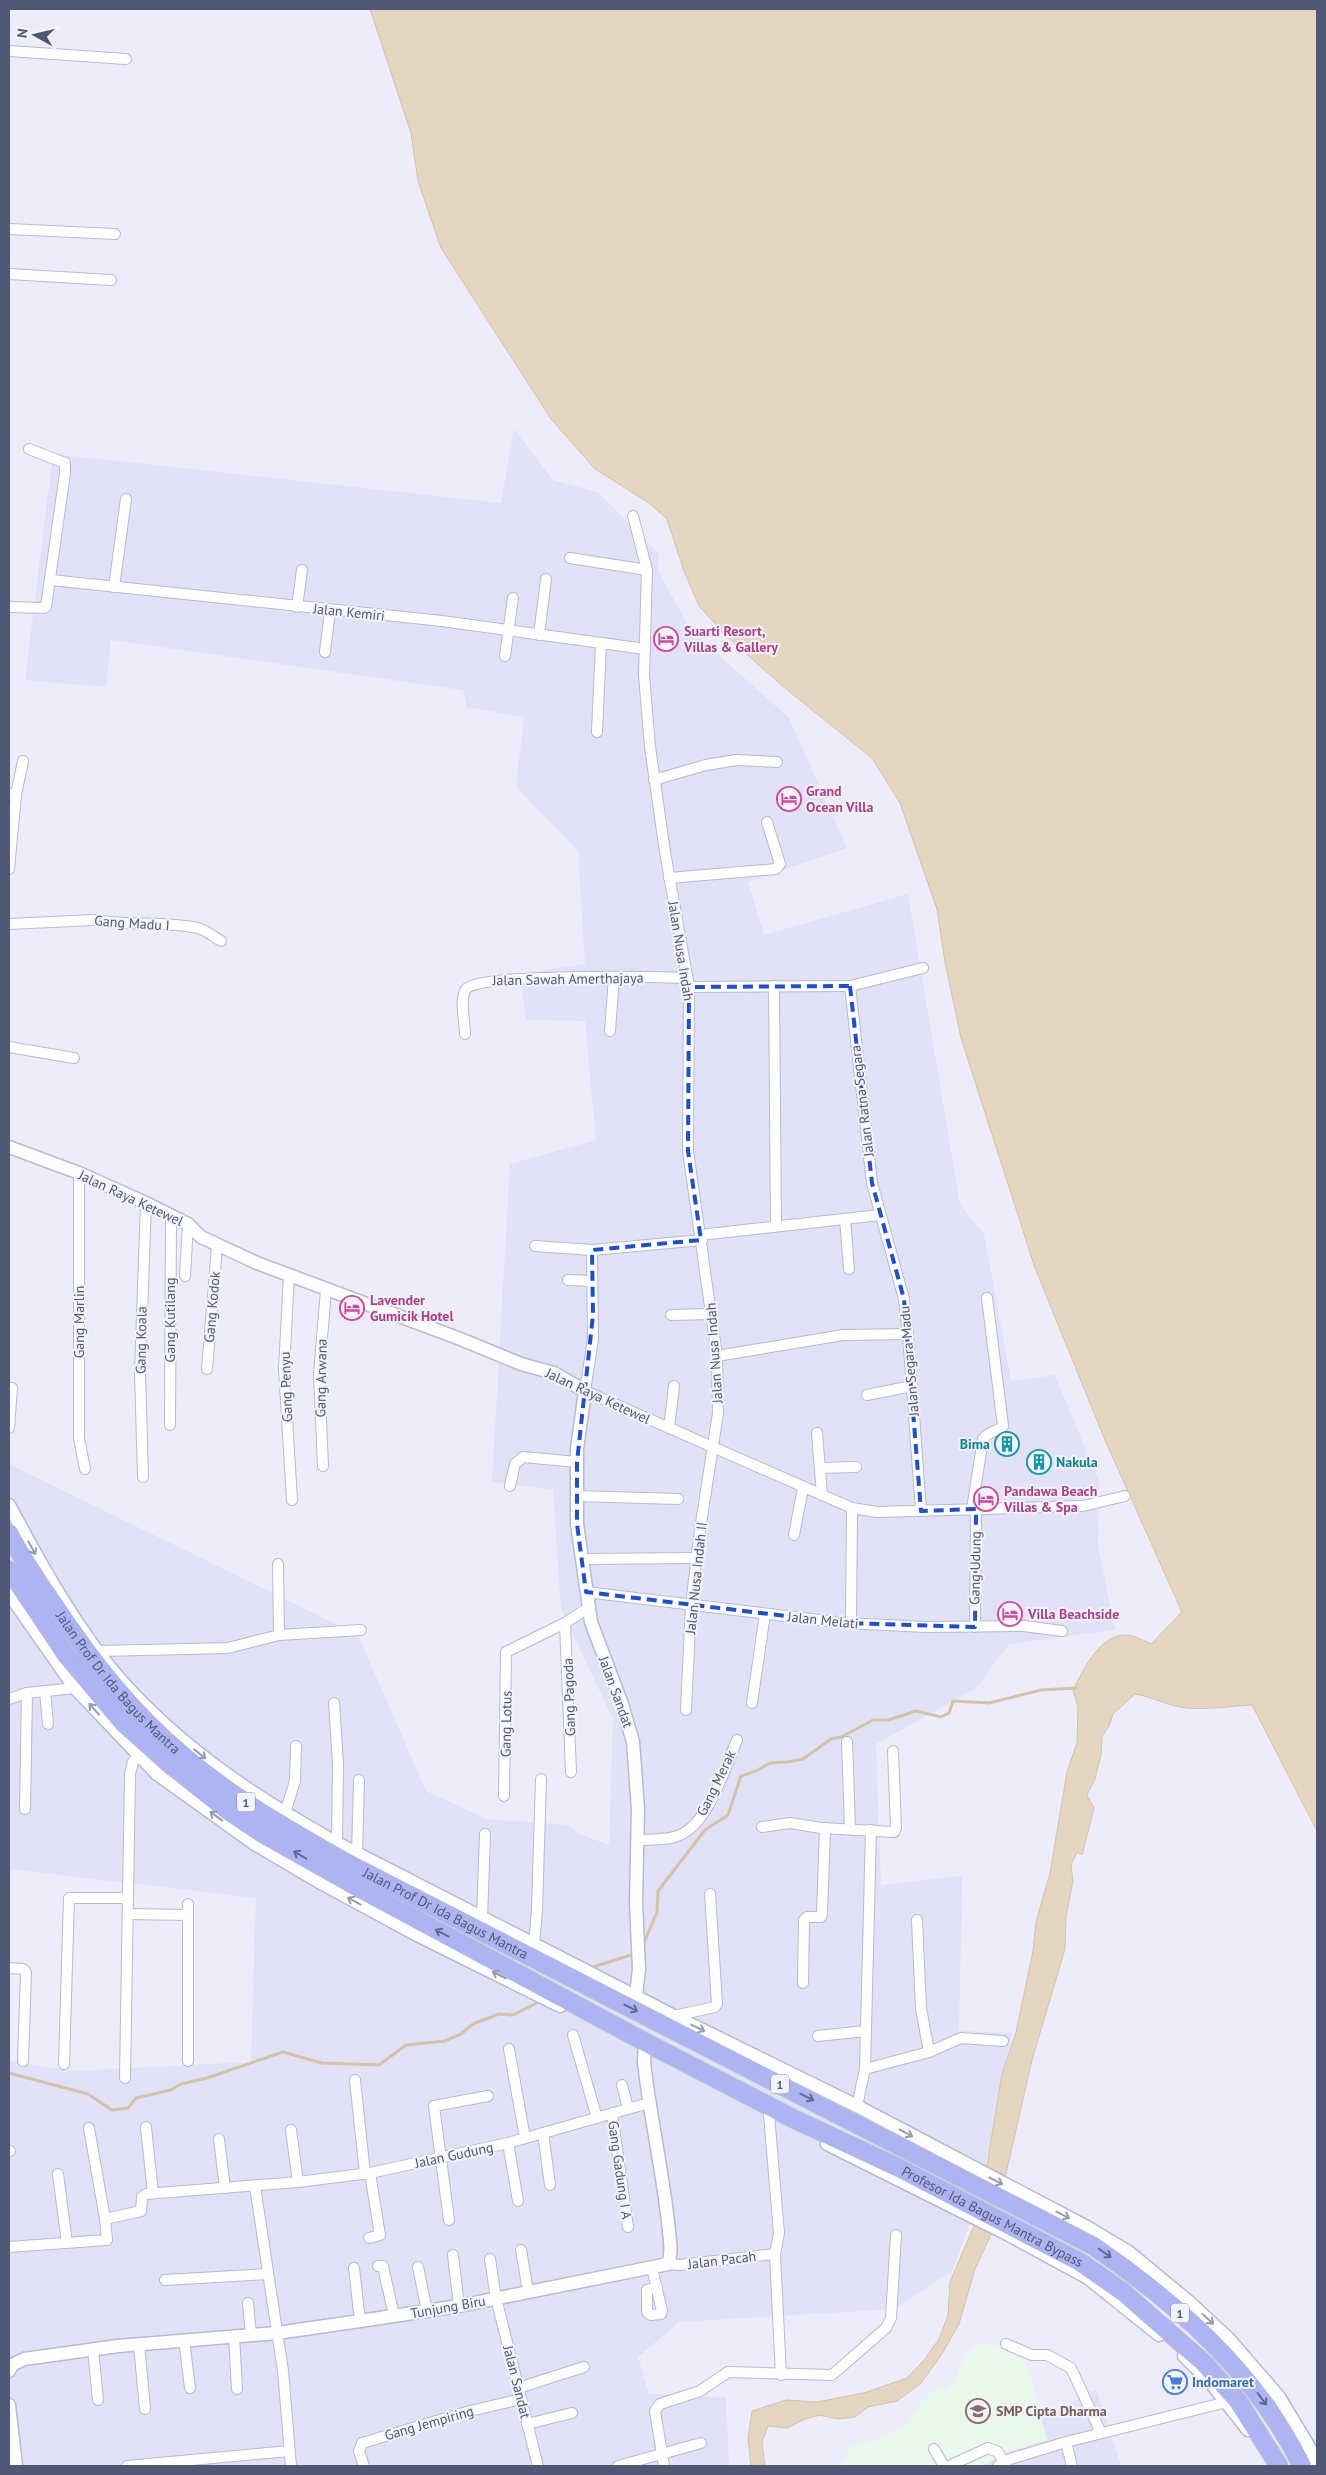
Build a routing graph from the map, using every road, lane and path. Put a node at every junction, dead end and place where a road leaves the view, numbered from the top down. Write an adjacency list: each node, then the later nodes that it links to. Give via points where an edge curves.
1 (9, 51): 2 (street)
2 (126, 59)
3 (9, 228): 4 (street)
4 (115, 234)
5 (9, 274): 6 (street)
6 (111, 280)
7 (29, 449): 14 (street, via 65,463)
8 (126, 499): 15 (street)
9 (633, 516): 12 (street, Jalan Nusa Indah)
10 (570, 558): 12 (street)
11 (302, 570): 18 (street)
12 (647, 570): 23 (street, Jalan Nusa Indah)
13 (546, 579): 21 (street)
14 (51, 580): 15 (street, Jalan Kemiri); 17 (street, via 45,608)
15 (114, 587): 18 (street, Jalan Kemiri)
16 (512, 598): 20 (street)
17 (9, 607)
18 (296, 607): 19 (street, Jalan Kemiri)
19 (330, 610): 20 (street, Jalan Kemiri); 24 (street)
20 (508, 631): 21 (street, Jalan Kemiri); 25 (street)
21 (539, 635): 22 (street, Jalan Kemiri)
22 (601, 644): 23 (street, Jalan Kemiri); 26 (street)
23 (646, 650): 29 (street, Jalan Nusa Indah, via 644,675)
24 (325, 652)
25 (505, 656)
26 (597, 732)
27 (23, 761): 30 (street)
28 (777, 762): 29 (street, via 736,760)
29 (654, 780): 33 (street, Jalan Nusa Indah)
30 (12, 794): 32 (street)
31 (767, 822): 33 (street, via 780,864 776,868)
32 (9, 869)
33 (669, 878): 38 (street, Jalan Nusa Indah)
34 (9, 924): 35 (street, Gang Madu I, via 94,920 142,923 198,928)
35 (221, 941)
36 (923, 968): 40 (street, Jalan Sawah Amerthajaya)
37 (614, 977): 38 (street, Jalan Sawah Amerthajaya); 41 (street); 42 (street, Jalan Sawah Amerthajaya, via 537,978 469,985 463,997)
38 (688, 982): 39 (street, Jalan Sawah Amerthajaya); 53 (street, Jalan Nusa Indah, via 688,1151)
39 (774, 986): 40 (street, Jalan Sawah Amerthajaya); 52 (street)
40 (850, 986): 49 (street, Jalan Ratna Segara, via 871,1174)
41 (610, 1031)
42 (465, 1034)
43 (9, 1047): 44 (street)
44 (74, 1058)
45 (9, 1147): 46 (street, Jalan Raya Ketewel)
46 (79, 1174): 47 (street, Jalan Raya Ketewel); 83 (street, Gang Marlin, via 79,1438)
47 (146, 1203): 48 (street, Jalan Raya Ketewel); 84 (street, Gang Koala, via 140,1372)
48 (171, 1215): 51 (street, Jalan Raya Ketewel); 74 (street, Gang Kutilang)
49 (880, 1215): 50 (street); 66 (street, Jalan Segara Madu, via 904,1299)
50 (846, 1219): 52 (street); 57 (street)
51 (188, 1224): 54 (street, Jalan Raya Ketewel, via 201,1237); 59 (street)
52 (776, 1226): 53 (street)
53 (701, 1238): 56 (street); 64 (street, Jalan Nusa Indah)
54 (218, 1246): 58 (street, Jalan Raya Ketewel); 68 (street, Gang Kodok)
55 (535, 1246): 56 (street)
56 (592, 1250): 61 (street)
57 (849, 1269)
58 (289, 1275): 62 (street, Jalan Raya Ketewel); 91 (street, Gang Penyu, via 284,1369)
59 (185, 1276)
60 (568, 1280): 61 (street)
61 (592, 1281): 72 (street, via 593,1339)
62 (326, 1290): 72 (street, Jalan Raya Ketewel, via 521,1364 554,1373); 80 (street, Gang Arwana, via 319,1374)
63 (987, 1298): 94 (street, Gang Udung, via 1003,1426 983,1438)
64 (712, 1314): 65 (street); 67 (street, Jalan Nusa Indah)
65 (671, 1315)
66 (908, 1334): 67 (street, via 843,1335); 70 (street, Jalan Segara Madu)
67 (717, 1356): 78 (street, Jalan Nusa Indah, via 718,1413)
68 (207, 1369)
69 (674, 1386): 76 (street)
70 (912, 1386): 73 (street); 95 (street, Jalan Segara Madu)
71 (12, 1388): 75 (street)
72 (586, 1391): 76 (street, Jalan Raya Ketewel); 79 (street, Jalan Sandat)
73 (867, 1395)
74 (170, 1425)
75 (9, 1428)
76 (670, 1428): 78 (street, Jalan Raya Ketewel)
77 (817, 1433): 82 (street)
78 (713, 1446): 86 (street, Jalan Raya Ketewel); 98 (street, Jalan Nusa Indah II)
79 (577, 1462): 85 (street, via 523,1457 515,1464); 88 (street, Jalan Sandat)
80 (323, 1466)
81 (856, 1467): 82 (street)
82 (820, 1468): 87 (street)
83 (85, 1469)
84 (143, 1477)
85 (510, 1486)
86 (803, 1488): 87 (street, Jalan Raya Ketewel); 97 (street)
87 (822, 1495): 93 (street, Jalan Raya Ketewel)
88 (576, 1496): 90 (street); 99 (street, Jalan Sandat)
89 (1125, 1496): 94 (street, Jalan Raya Ketewel, via 1083,1506)
90 (678, 1499)
91 (292, 1500)
92 (9, 1505): 96 (street)
93 (852, 1508): 95 (street, Jalan Raya Ketewel, via 877,1512); 108 (street)
94 (974, 1509): 95 (street, Jalan Raya Ketewel); 109 (street, Gang Udung)
95 (921, 1511)
96 (12, 1526): 113 (street, one-way to 113); 122 (highway, Jalan Prof Dr Ida Bagus Mantra / 1, via 21,1556 82,1648 123,1698)
97 (794, 1535)
98 (696, 1558): 99 (street); 104 (street, Jalan Nusa Indah II)
99 (581, 1559): 102 (street, Jalan Sandat)
100 (278, 1564): 112 (street)
101 (9, 1570): 127 (highway, Jalan Prof Dr Ida Bagus Mantra / 1, via 84,1679 123,1723)
102 (586, 1592): 104 (street, Jalan Melati); 105 (street, Jalan Sandat)
103 (9, 1594): 114 (street)
104 (691, 1605): 106 (street, Jalan Melati); 120 (street, Jalan Nusa Indah II)
105 (588, 1608): 107 (street); 139 (street, Jalan Sandat, via 597,1641 629,1723 638,1809)
106 (765, 1614): 108 (street, Jalan Melati); 118 (street)
107 (565, 1623): 128 (street, Gang Pagoda); 131 (street, Gang Lotus, via 506,1652)
108 (851, 1623): 109 (street, Jalan Melati)
109 (975, 1627): 111 (street, Jalan Melati, via 1024,1626)
110 (361, 1630): 112 (street)
111 (1062, 1630)
112 (279, 1635): 113 (street, via 228,1648)
113 (99, 1651): 122 (street)
114 (75, 1688): 115 (street); 127 (street, one-way to 114)
115 (45, 1691): 116 (street); 121 (street)
116 (27, 1693): 117 (street); 132 (street)
117 (9, 1699)
118 (752, 1703)
119 (334, 1704): 140 (street, via 338,1764)
120 (686, 1710)
121 (48, 1724)
122 (166, 1733): 133 (street, one-way to 133); 141 (highway, Jalan Prof Dr Ida Bagus Mantra / 1, via 184,1756 242,1799)
123 (737, 1740): 139 (street, Gang Merak, via 707,1808 696,1823 681,1835)
124 (847, 1742): 136 (street)
125 (296, 1746): 133 (street, via 295,1782)
126 (893, 1751): 137 (street, via 896,1828 894,1832)
127 (146, 1757): 141 (highway, Jalan Prof Dr Ida Bagus Mantra / 1, one-way to 127, via 264,1835); 143 (street, via 133,1762 130,1774); 154 (street, one-way to 127, via 410,1932 262,1848)
128 (571, 1772)
129 (359, 1780): 141 (street)
130 (541, 1780): 149 (street)
131 (504, 1796)
132 (25, 1809)
133 (285, 1813): 140 (street)
134 (762, 1826): 135 (street, via 790,1823)
135 (825, 1828): 136 (street); 153 (street, via 822,1914 821,1917 804,1920)
136 (850, 1828): 137 (street)
137 (870, 1830): 157 (street)
138 (485, 1834): 147 (street)
139 (637, 1840): 155 (street, Jalan Sandat, via 639,1969)
140 (337, 1843): 141 (street)
141 (347, 1864): 147 (street); 151 (highway, Jalan Prof Dr Ida Bagus Mantra / 1); 154 (highway, Jalan Prof Dr Ida Bagus Mantra / 1, one-way to 141)
142 (710, 1894): 156 (street, via 717,2004 704,2011)
143 (128, 1898): 145 (street); 166 (street, via 69,1898)
144 (188, 1904): 146 (street)
145 (128, 1914): 146 (street); 168 (street)
146 (188, 1915): 165 (street)
147 (482, 1918): 149 (street)
148 (917, 1920): 163 (street, via 921,2008)
149 (534, 1944): 151 (street)
150 (9, 1968): 164 (street, via 26,1972)
151 (567, 1968): 152 (highway, Jalan Prof Dr Ida Bagus Mantra / 1)
152 (590, 1980): 155 (street); 178 (highway, Jalan Prof Dr Ida Bagus Mantra / 1, one-way to 178)
153 (802, 1983)
154 (545, 1993): 161 (highway, Jalan Prof Dr Ida Bagus Mantra / 1)
155 (636, 1996): 156 (street)
156 (674, 2016): 173 (street, one-way to 173)
157 (865, 2031): 159 (street); 167 (street)
158 (573, 2035): 177 (street)
159 (818, 2036)
160 (1003, 2041): 163 (street, via 961,2038)
161 (644, 2046): 172 (street); 176 (street); 188 (highway, Profesor Ida Bagus Mantra Bypass / 1)
162 (509, 2049): 183 (street)
163 (929, 2052): 167 (street)
164 (23, 2061)
165 (188, 2061)
166 (64, 2064)
167 (865, 2070): 173 (street)
168 (125, 2078)
169 (355, 2080): 189 (street)
170 (622, 2085): 174 (street)
171 (488, 2096): 187 (street, via 434,2106)
172 (649, 2103): 174 (street, Jalan Gudung); 211 (street, via 665,2195)
173 (857, 2106): 178 (street)
174 (628, 2108): 175 (street, Jalan Gudung)
175 (612, 2113): 177 (street, Jalan Gudung); 201 (street, Gang Gadung I A)
176 (769, 2115): 198 (street); 208 (street, via 779,2233)
177 (597, 2118): 182 (street, Jalan Gudung)
178 (871, 2122): 186 (highway, Jalan Prof Dr Ida Bagus Mantra / 1); 191 (street, one-way to 191)
179 (146, 2126): 196 (street)
180 (89, 2128): 199 (street)
181 (291, 2130): 192 (street)
182 (543, 2133): 183 (street, Jalan Gudung); 193 (street)
183 (525, 2138): 185 (street, Jalan Gudung)
184 (219, 2139): 195 (street)
185 (508, 2143): 187 (street, Jalan Gudung); 197 (street)
186 (909, 2149): 188 (highway, via 914,2167); 191 (highway, Jalan Prof Dr Ida Bagus Mantra / 1)
187 (442, 2159): 189 (street, Jalan Gudung); 200 (street)
188 (899, 2168): 198 (highway, Profesor Ida Bagus Mantra Bypass / 1)
189 (368, 2173): 192 (street, Jalan Gudung); 204 (street, via 380,2235)
190 (58, 2174): 205 (street)
191 (973, 2176): 223 (highway, Profesor Ida Bagus Mantra Bypass / 1, one-way to 223, via 1018,2198)
192 (298, 2182): 194 (street, Jalan Gudung)
193 (550, 2185)
194 (255, 2186): 195 (street, Jalan Gudung); 216 (street)
195 (226, 2188): 196 (street, Jalan Gudung)
196 (153, 2194): 199 (street, via 142,2197 141,2212)
197 (518, 2201)
198 (963, 2206): 202 (highway, Profesor Ida Bagus Mantra Bypass / 1)
199 (106, 2219): 205 (street, via 107,2240)
200 (449, 2220)
201 (628, 2227)
202 (1008, 2229): 242 (street, via 1088,2278 1116,2300 1186,2358); 268 (highway, Profesor Ida Bagus Mantra Bypass / 1, via 1080,2262 1163,2325 1238,2401)
203 (896, 2235): 236 (street, via 891,2318 886,2328 836,2374)
204 (369, 2238)
205 (67, 2243): 206 (street)
206 (9, 2247)
207 (521, 2250): 219 (street)
208 (775, 2254): 211 (street, Jalan Pacah); 236 (street)
209 (453, 2255): 222 (street)
210 (490, 2259): 220 (street, Jalan Sandat)
211 (668, 2264): 215 (street, Tunjung Biru)
212 (378, 2266): 225 (street, via 383,2266)
213 (418, 2267): 224 (street)
214 (354, 2268): 226 (street)
215 (652, 2268): 218 (street); 219 (street, Tunjung Biru)
216 (268, 2274): 217 (street); 227 (street)
217 (165, 2280)
218 (656, 2288)
219 (528, 2291): 220 (street, Tunjung Biru)
220 (496, 2298): 222 (street, Tunjung Biru); 238 (street, Jalan Sandat)
221 (248, 2303): 228 (street)
222 (459, 2306): 224 (street, Tunjung Biru)
223 (1184, 2307): 256 (street, one-way to 256, via 1229,2339 1279,2397); 269 (highway, Profesor Ida Bagus Mantra Bypass / 1, one-way to 269, via 1263,2400)
224 (427, 2311): 225 (street, Tunjung Biru)
225 (394, 2316): 226 (street, Tunjung Biru)
226 (360, 2321): 227 (street, Tunjung Biru)
227 (277, 2333): 228 (street, Tunjung Biru); 252 (street)
228 (251, 2335): 229 (street, Tunjung Biru)
229 (234, 2336): 230 (street, Tunjung Biru); 239 (street)
230 (184, 2340): 232 (street, Tunjung Biru); 237 (street)
231 (1006, 2344): 248 (street, via 1032,2355 1047,2355 1071,2368)
232 (139, 2345): 233 (street, Tunjung Biru); 244 (street)
233 (93, 2349): 234 (street, Tunjung Biru, via 24,2359); 241 (street)
234 (10, 2367)
235 (584, 2367): 238 (street)
236 (781, 2375): 253 (street, via 728,2372 700,2391 660,2404 656,2411)
237 (190, 2388)
238 (518, 2388): 240 (street, Jalan Sandat)
239 (237, 2389)
240 (521, 2399): 246 (street, Jalan Sandat); 260 (street, Gang Jempiring, via 362,2443 359,2451)
241 (98, 2400)
242 (1227, 2402): 248 (street); 267 (street)
243 (9, 2405): 247 (street)
244 (145, 2409)
245 (572, 2414): 246 (street)
246 (528, 2424): 261 (street, Jalan Sandat)
247 (10, 2430): 257 (street)
248 (1102, 2433): 249 (street)
249 (1066, 2442): 254 (street); 266 (street)
250 (701, 2443): 253 (street)
251 (934, 2449): 264 (street)
252 (289, 2451): 255 (street); 259 (street)
253 (663, 2454): 262 (street); 263 (street)
254 (1006, 2464): 265 (street, via 998,2452 988,2448)
255 (144, 2465): 258 (street)
256 (1317, 2465)
257 (16, 2466)
258 (127, 2466)
259 (290, 2466)
260 (364, 2466)
261 (538, 2466)
262 (618, 2466)
263 (664, 2466)
264 (944, 2466)
265 (949, 2466)
266 (1072, 2466)
267 (1271, 2466)
268 (1279, 2466)
269 (1302, 2466)

